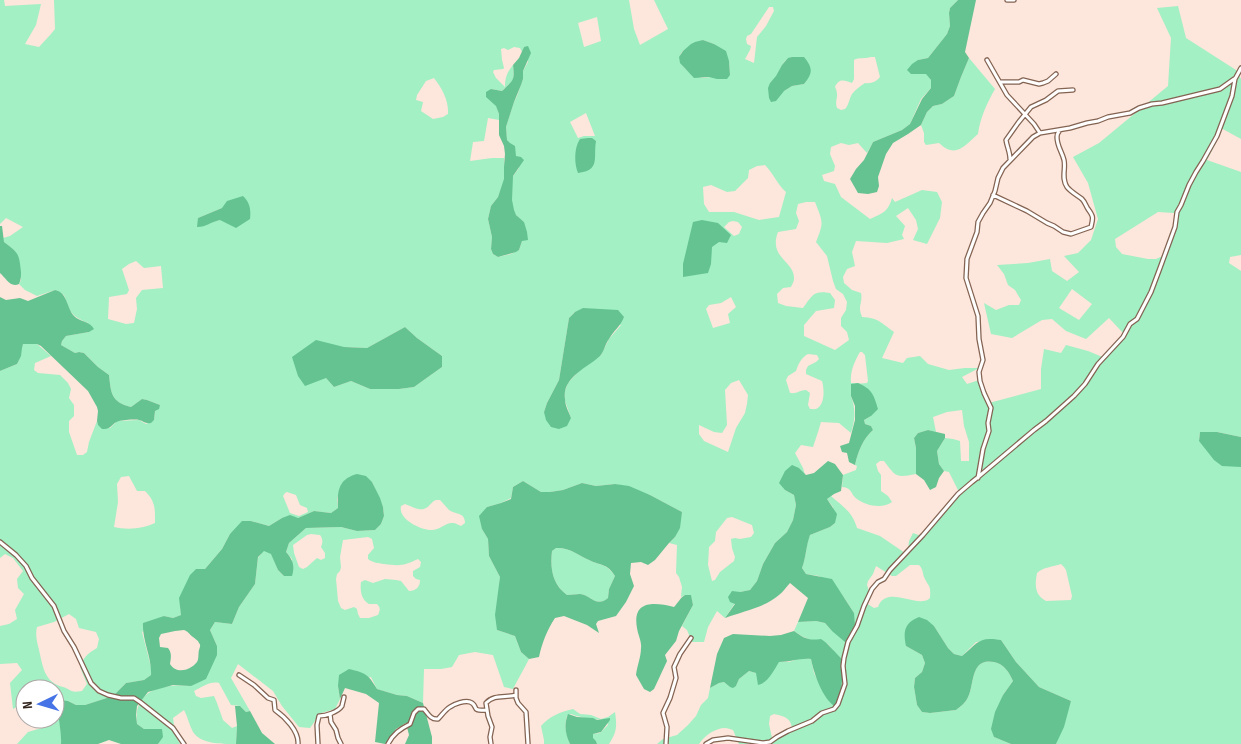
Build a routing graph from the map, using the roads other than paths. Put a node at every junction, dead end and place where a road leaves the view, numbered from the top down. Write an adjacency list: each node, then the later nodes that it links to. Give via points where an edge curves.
1 (1007, 0): 2 (street)
2 (1014, 0)
3 (987, 60): 7 (street)
4 (1241, 68): 6 (street)
5 (1056, 74): 7 (street, via 1043,83 1023,80)
6 (1235, 79): 10 (street, via 1220,89); 14 (street, via 1224,120 1177,212 1160,268 1137,319 1074,396)
7 (1000, 82): 9 (street)
8 (1073, 90): 9 (street, via 1058,91)
9 (1025, 114): 11 (street); 12 (street, via 1006,140)
10 (1060, 129): 11 (street); 13 (street, via 1057,139 1064,159 1064,179 1092,214 1091,227 1071,234 1063,232)
11 (1040, 133): 12 (street)
12 (1010, 160): 13 (street, via 1000,173)
13 (993, 195): 14 (street, via 978,222 967,259 966,278 978,316 983,360 980,381 991,408 989,431)
14 (977, 478): 31 (street, via 958,494 872,589 848,642 843,666 845,684 834,708 770,742 728,738)
15 (0, 542): 23 (street, via 16,554 54,606 91,683 108,695 134,698 173,728)
16 (691, 638): 30 (street, via 674,667 676,678 663,713)
17 (239, 675): 24 (street, via 274,700 275,710 289,721 299,739)
18 (516, 690): 19 (street)
19 (516, 695): 21 (street, via 488,700); 29 (street, via 526,712)
20 (344, 697): 22 (street, via 342,705)
21 (486, 710): 27 (street, via 477,710 469,701 449,707 435,720 424,709 418,709 410,724 397,731); 28 (street, via 492,727)
22 (330, 714): 25 (street, via 317,719); 26 (street)
23 (184, 744)
24 (298, 744)
25 (318, 744)
26 (341, 744)
27 (388, 744)
28 (491, 744)
29 (528, 744)
30 (666, 744)
31 (706, 744)

